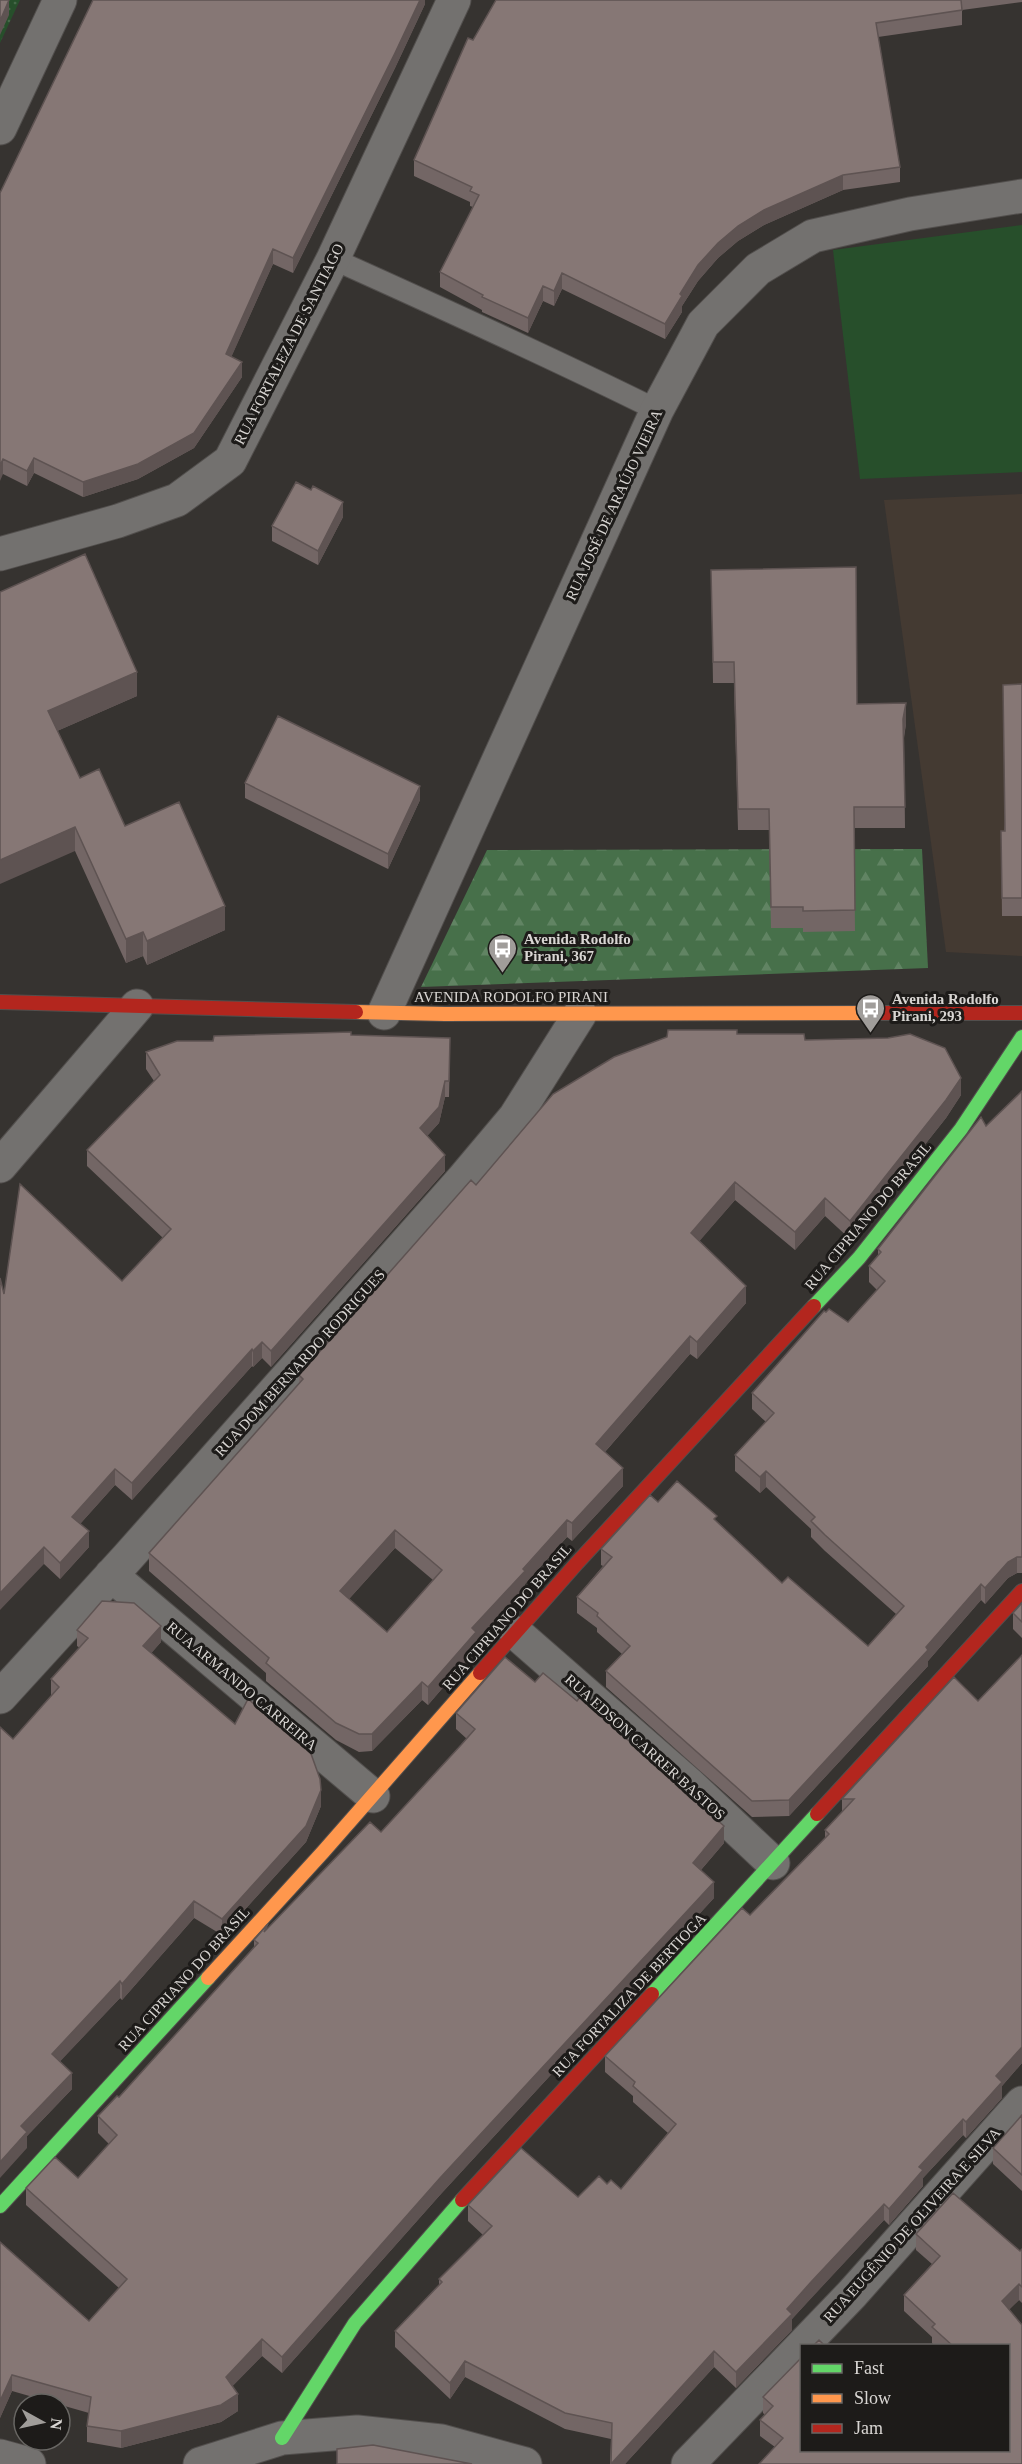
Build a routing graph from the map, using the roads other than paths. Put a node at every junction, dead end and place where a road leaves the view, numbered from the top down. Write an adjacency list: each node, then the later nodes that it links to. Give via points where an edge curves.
1 (60, 0): 3 (street)
2 (454, 0): 5 (street, RUA FORTALEZA DE SANTIAGO)
3 (0, 128)
4 (1022, 196): 6 (street, RUA JOSÉ DE ARAÚJO VIEIRA, via 910,214 813,236 758,269 703,324)
5 (333, 259): 6 (lane); 7 (street, RUA FORTALEZA DE SANTIAGO, via 230,461 177,500)
6 (657, 410): 10 (street, RUA JOSÉ DE ARAÚJO VIEIRA)
7 (0, 554)
8 (0, 1002): 9 (street, AVENIDA RODOLFO PIRANI)
9 (137, 1006): 10 (street, AVENIDA RODOLFO PIRANI); 14 (street)
10 (384, 1012): 12 (street, AVENIDA RODOLFO PIRANI)
11 (1022, 1013): 12 (street, AVENIDA RODOLFO PIRANI)
12 (580, 1014): 15 (street, RUA DOM BERNARDO RODRIGUES, via 515,1117)
13 (1022, 1037): 17 (street, RUA CIPRIANO DO BRASIL, via 961,1129 859,1258)
14 (0, 1166)
15 (111, 1575): 18 (street, RUA DOM BERNARDO RODRIGUES); 19 (street, RUA ARMANDO CARREIRA)
16 (1022, 1591): 20 (street, RUA FORTALIZA DE BERTIOGA)
17 (516, 1633): 19 (street, RUA CIPRIANO DO BRASIL); 20 (street, RUA EDSON CARRER BASTOS)
18 (0, 1697)
19 (373, 1796): 22 (street, RUA CIPRIANO DO BRASIL)
20 (773, 1863): 25 (street, RUA FORTALIZA DE BERTIOGA, via 426,2239 355,2323)
21 (1022, 2103): 23 (street, RUA EUGÊNIO DE OLIVEIRA E SILVA)
22 (0, 2206)
23 (804, 2344)
24 (800, 2348): 30 (street, RUA EUGÊNIO DE OLIVEIRA E SILVA)
25 (282, 2438): 28 (street); 29 (street, via 357,2432 431,2440)
26 (0, 2456): 27 (street)
27 (29, 2464)
28 (200, 2464)
29 (525, 2464)
30 (688, 2464)

